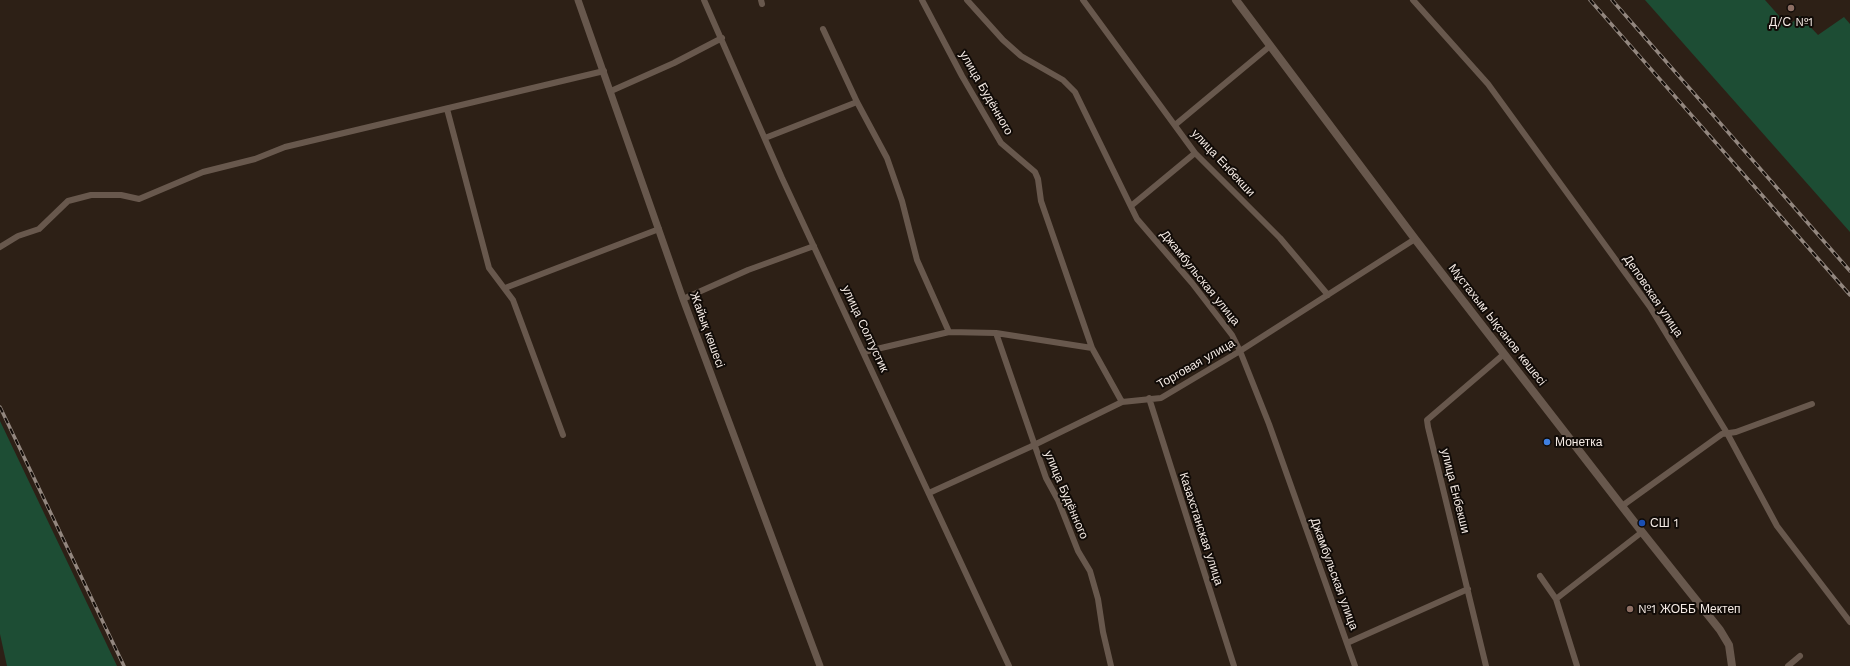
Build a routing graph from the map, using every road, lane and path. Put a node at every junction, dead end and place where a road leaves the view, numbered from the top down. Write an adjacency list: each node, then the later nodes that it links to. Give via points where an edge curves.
1 (578, 0): 11 (street, Жайық көшесі)
2 (704, 0): 9 (street, улица Солтустик)
3 (922, 0): 28 (street, улица Будённого, via 1001,143 1035,172 1041,201)
4 (967, 0): 18 (street, Джамбульская улица, via 1021,56 1063,80 1074,92)
5 (1083, 0): 15 (street, улица Енбекши)
6 (1236, 0): 10 (main road, Мұстахым Ықсанов көшесі)
7 (1413, 0): 35 (street, Деповская улица, via 1488,84 1650,307)
8 (823, 29): 13 (street)
9 (722, 38): 12 (street); 16 (street, улица Солтустик)
10 (1270, 46): 15 (street); 20 (main road, Мұстахым Ықсанов көшесі)
11 (604, 71): 12 (street, Жайық көшесі); 14 (street)
12 (611, 91): 19 (street, Жайық көшесі)
13 (857, 102): 16 (street); 26 (street, via 887,158 917,260)
14 (447, 109): 22 (street, via 285,147 255,159 203,172 139,199 120,195 92,195 68,201 39,229 18,236); 23 (street, via 488,268)
15 (1175, 125): 17 (street, улица Енбекши)
16 (765, 138): 21 (street, улица Солтустик)
17 (1195, 153): 18 (street); 24 (street, улица Енбекши, via 1280,238)
18 (1131, 206): 29 (street, Джамбульская улица, via 1136,219 1192,283 1232,335)
19 (660, 229): 23 (street); 25 (street, Жайық көшесі)
20 (1415, 239): 24 (street, Торговая улица); 31 (main road, Мұстахым Ықсанов көшесі)
21 (814, 246): 25 (street, via 748,270); 30 (street, улица Солтустик)
22 (0, 247)
23 (504, 288): 36 (street, via 513,300)
24 (1328, 295): 29 (street, Торговая улица)
25 (683, 299): 47 (street, Жайық көшесі)
26 (949, 332): 27 (street); 30 (street)
27 (996, 333): 28 (street); 37 (street, улица Будённого)
28 (1092, 348): 33 (street, улица Будённого)
29 (1240, 351): 32 (street, Торговая улица, via 1161,398); 45 (street, Джамбульская улица, via 1269,424)
30 (864, 352): 38 (street, улица Солтустик)
31 (1504, 354): 39 (main road, Мұстахым Ықсанов көшесі); 42 (street, улица Енбекши, via 1427,420)
32 (1149, 398): 33 (street, Торговая улица); 50 (street, Казахстанская улица)
33 (1122, 402): 37 (street, Торговая улица)
34 (1812, 404): 35 (street)
35 (1727, 434): 39 (street, via 1719,436); 44 (street, Деповская улица, via 1777,526)
36 (563, 435)
37 (1034, 445): 38 (street, Торговая улица); 49 (street, улица Будённого, via 1078,551 1090,571)
38 (929, 492): 48 (street, улица Солтустик)
39 (1622, 506): 40 (main road, Мұстахым Ықсанов көшесі)
40 (1642, 532): 43 (street); 54 (main road, Мұстахым Ықсанов көшесі, via 1720,630 1729,645)
41 (1540, 576): 43 (street)
42 (1468, 590): 45 (street); 52 (street, улица Енбекши)
43 (1556, 599): 53 (street)
44 (1850, 622)
45 (1347, 643): 51 (street, Джамбульская улица)
46 (1800, 656): 55 (street)
47 (820, 666)
48 (1009, 666)
49 (1111, 666)
50 (1234, 666)
51 (1355, 666)
52 (1486, 666)
53 (1577, 666)
54 (1732, 666)
55 (1788, 666)

